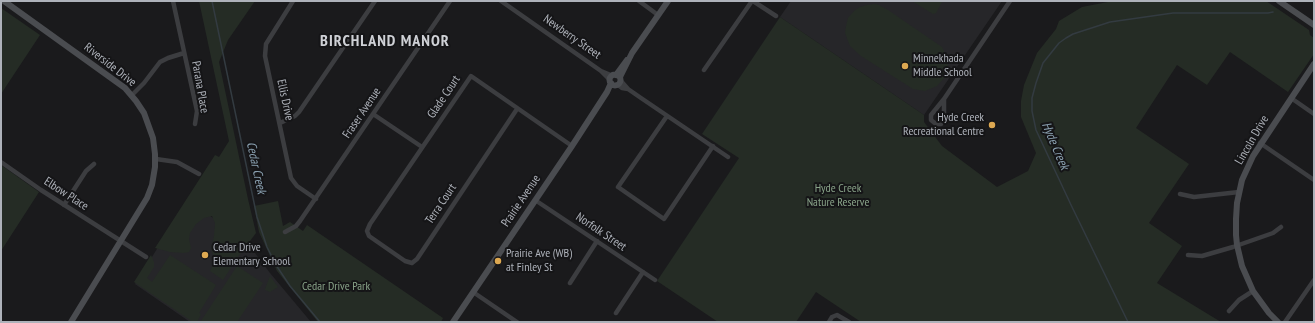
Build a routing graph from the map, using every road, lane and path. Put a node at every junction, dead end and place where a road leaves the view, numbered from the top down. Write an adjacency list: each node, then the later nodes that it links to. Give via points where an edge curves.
1 (4, 1): 19 (street, Riverside Drive, via 118,82)
2 (173, 1): 15 (street, Parana Place)
3 (293, 1): 26 (street, Ellis Drive, via 268,40 264,51)
4 (375, 1): 26 (street, via 299,112)
5 (450, 1): 23 (street, Fraser Avenue)
6 (500, 1): 18 (street, Newberry Street)
7 (639, 1): 12 (street)
8 (668, 1): 12 (street, Prairie Avenue)
9 (753, 1): 13 (street); 17 (street)
10 (1010, 1): 21 (street)
11 (1279, 1): 14 (street)
12 (658, 15): 18 (street, Prairie Avenue)
13 (776, 16)
14 (1314, 25)
15 (184, 53): 19 (street, via 160,62); 27 (street, Parana Place, via 197,111)
16 (1314, 64): 20 (street, Lincoln Drive)
17 (704, 70)
18 (615, 80): 25 (street, Newberry Street); 29 (street, Prairie Avenue)
19 (132, 95): 33 (street, Riverside Drive, via 149,124)
20 (1291, 98): 24 (street); 28 (street, Lincoln Drive)
21 (944, 99): 21 (street, via 931,115 931,120 936,124 940,124 944,119)
22 (517, 108): 29 (street, Glade Court); 31 (street, Glade Court, via 471,76); 44 (street, Terra Court, via 417,259 412,263 405,261 369,236)
23 (373, 114): 31 (street); 40 (street, Fraser Avenue)
24 (1314, 114)
25 (667, 116): 30 (street, Newberry Street); 30 (street, via 618,187 664,218)
26 (280, 123): 40 (street, Ellis Drive, via 292,181)
27 (195, 124)
28 (1260, 143): 37 (street); 38 (street, Lincoln Drive, via 1249,162)
29 (572, 146): 41 (street, Prairie Avenue)
30 (713, 146): 32 (street, Newberry Street)
31 (422, 147): 44 (street, Glade Court)
32 (728, 157)
33 (156, 159): 36 (street, via 177,162); 46 (street, Riverside Drive, via 153,181 147,198)
34 (1, 162): 42 (street, Elbow Place)
35 (94, 164): 42 (street, via 86,171)
36 (199, 174)
37 (1314, 180)
38 (1239, 192): 39 (street, via 1194,197); 48 (street, Lincoln Drive, via 1236,212)
39 (1180, 194)
40 (316, 199): 45 (street, Fraser Avenue, via 298,224)
41 (535, 200): 47 (street, Norfolk Street); 56 (street, Prairie Avenue)
42 (64, 205): 46 (street, Elbow Place)
43 (1281, 227): 48 (street, via 1273,233)
44 (367, 231)
45 (285, 232)
46 (121, 241): 50 (street, Elbow Place); 59 (street, Riverside Drive)
47 (597, 241): 51 (street, Norfolk Street); 54 (street)
48 (1237, 245): 49 (street, via 1202,256); 55 (street, Lincoln Drive, via 1242,266)
49 (1188, 255)
50 (146, 257)
51 (643, 272): 52 (street, Norfolk Street); 58 (street)
52 (655, 280)
53 (1314, 280): 65 (street)
54 (570, 283)
55 (1253, 291): 57 (street, via 1239,300); 64 (street, Lincoln Drive)
56 (473, 292): 60 (street, Prairie Avenue); 61 (street)
57 (1229, 311)
58 (616, 313)
59 (71, 322)
60 (452, 322)
61 (517, 322)
62 (829, 322): 63 (street, via 837,315)
63 (849, 322)
64 (1278, 322)
65 (1285, 322)

